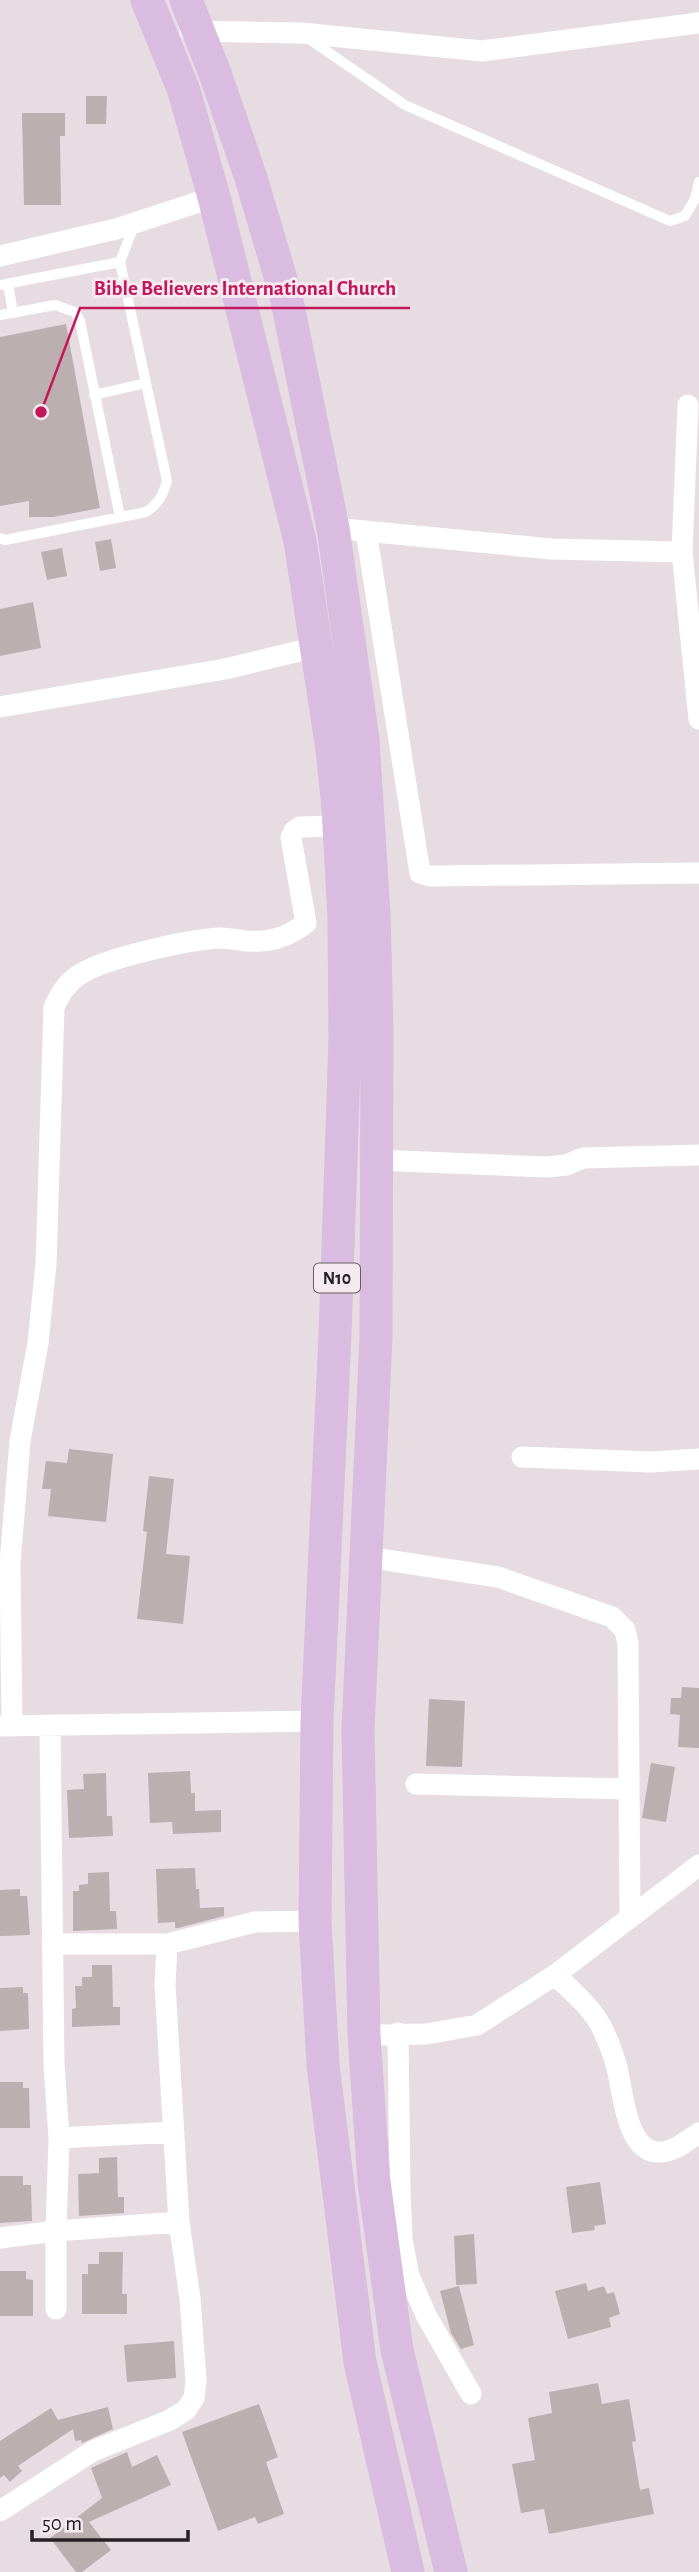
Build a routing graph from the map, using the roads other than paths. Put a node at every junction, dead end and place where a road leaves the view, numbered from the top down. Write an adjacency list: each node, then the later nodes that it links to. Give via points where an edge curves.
1 (148, 0): 4 (main road, N10)
2 (186, 0): 5 (main road, N10)
3 (699, 23): 6 (street, via 482,51)
4 (160, 30): 5 (street); 8 (main road, N10, via 184,91)
5 (198, 31): 6 (street); 19 (main road, N10, via 251,178)
6 (300, 33): 7 (lane, via 405,105 670,221 685,216)
7 (699, 182)
8 (214, 197): 9 (street); 23 (main road, N10, via 300,541)
9 (136, 221): 10 (street); 11 (lane)
10 (0, 256)
11 (120, 262): 12 (lane); 15 (lane)
12 (4, 284): 13 (lane)
13 (13, 313): 14 (lane); 16 (lane, via 55,304 75,312)
14 (0, 315)
15 (146, 383): 16 (lane); 18 (lane, via 166,481 157,504 146,512)
16 (94, 396): 18 (lane)
17 (688, 405): 21 (street)
18 (120, 517): 20 (lane)
19 (349, 529): 21 (street, via 551,549); 27 (street, via 420,873); 29 (main road, N10, via 374,926)
20 (0, 538)
21 (682, 552): 22 (street)
22 (695, 645): 25 (street)
23 (316, 648): 24 (street, via 225,669); 26 (main road, N10)
24 (0, 707)
25 (699, 719)
26 (339, 826): 33 (main road, N10, via 345,1040); 35 (street, via 294,831 291,838 306,923 291,934 268,941 223,938 186,942 111,962 77,976 62,990 54,1007 46,1264 38,1343 20,1441 10,1563)
27 (699, 873)
28 (699, 1155): 29 (street, via 583,1158 547,1167)
29 (376, 1160): 32 (main road, N10, via 376,1337)
30 (522, 1457): 31 (street, via 651,1462)
31 (699, 1459)
32 (366, 1557): 37 (street, via 498,1577 612,1617 625,1630 628,1644); 45 (main road, N10, via 358,1730)
33 (317, 1721): 34 (street); 40 (main road, N10)
34 (50, 1725): 35 (street); 41 (street)
35 (6, 1726)
36 (416, 1784): 37 (street)
37 (629, 1789): 39 (street)
38 (699, 1865): 39 (street)
39 (629, 1918): 43 (street)
40 (315, 1921): 42 (street, via 256,1922); 50 (main road, N10, via 323,2065)
41 (52, 1944): 42 (street); 48 (street)
42 (167, 1944): 46 (street, via 165,1985)
43 (555, 1975): 44 (street, via 477,2025 426,2034); 47 (street, via 586,2004 603,2029 632,2132 643,2146 659,2153)
44 (398, 2033): 45 (street); 55 (street, via 402,2241 409,2276)
45 (364, 2035): 49 (main road, N10)
46 (174, 2132): 48 (street); 51 (street)
47 (699, 2133)
48 (59, 2138): 52 (street)
49 (374, 2182): 50 (main road); 58 (main road, N10, via 397,2350)
50 (337, 2183): 57 (main road, N10, via 360,2362)
51 (179, 2222): 52 (street); 56 (street, via 190,2298 194,2398 170,2420 93,2451)
52 (56, 2231): 53 (street); 54 (street)
53 (0, 2238)
54 (56, 2309)
55 (471, 2394)
56 (0, 2511)
57 (408, 2572)
58 (451, 2572)

